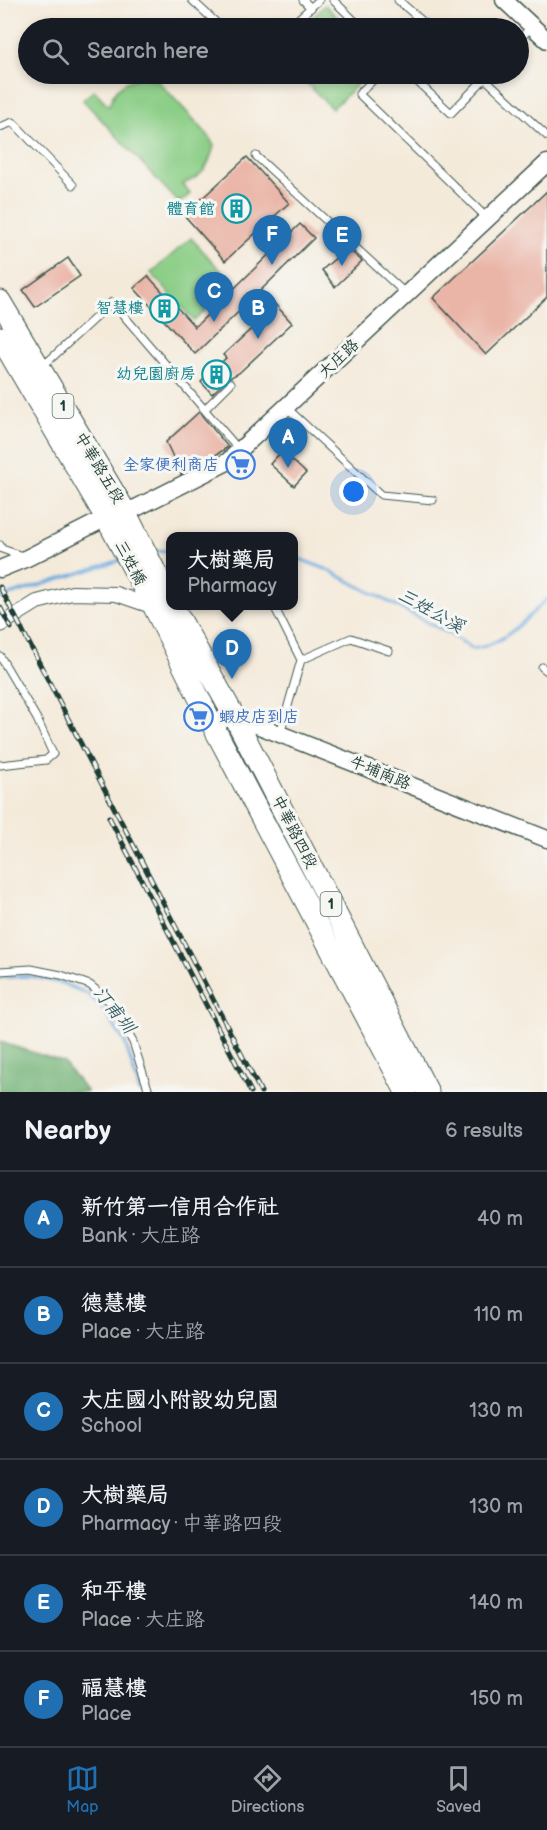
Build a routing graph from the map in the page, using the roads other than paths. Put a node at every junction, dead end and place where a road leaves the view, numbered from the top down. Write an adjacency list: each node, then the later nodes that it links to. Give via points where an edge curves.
1 (192, 0): 8 (lane)
2 (303, 0): 7 (lane)
3 (319, 0): 7 (lane)
4 (333, 0): 10 (lane)
5 (398, 0): 11 (lane)
6 (504, 0): 12 (street)
7 (311, 8): 9 (lane)
8 (211, 18)
9 (300, 18)
10 (352, 18)
11 (419, 18)
12 (523, 18)
13 (529, 23): 14 (street)
14 (532, 26): 15 (lane); 16 (street)
15 (529, 29)
16 (547, 40)
17 (369, 84): 26 (lane, via 359,94)
18 (420, 84): 19 (lane, via 451,113)
19 (477, 84)
20 (494, 84): 22 (lane)
21 (0, 126): 25 (lane, via 13,122)
22 (547, 136)
23 (256, 156): 27 (lane)
24 (547, 163): 26 (street, 大庄路)
25 (73, 185)
26 (488, 219): 27 (street, 大庄路)
27 (407, 295): 32 (street, 大庄路)
28 (0, 301): 30 (main road, 中華路五段 / 1)
29 (0, 337): 36 (main road, 中華路五段 / 1)
30 (40, 369): 33 (lane, via 112,302); 36 (main road, 中華路五段 / 1)
31 (231, 383): 33 (lane)
32 (287, 408): 34 (street, 大庄路); 35 (lane, via 381,495)
33 (205, 409): 34 (lane)
34 (240, 451): 36 (street, 大庄路, via 227,462)
35 (433, 500)
36 (115, 515): 38 (street, 大庄路); 40 (main road, 三姓橋 / 1)
37 (0, 545): 38 (lane)
38 (27, 558): 39 (street, 大庄路)
39 (0, 569)
40 (166, 600)
41 (166, 602): 45 (street, via 116,594 72,593 37,602)
42 (170, 610): 50 (main road, 中華路四段 / 1)
43 (172, 610): 49 (main road, 中華路四段 / 1)
44 (276, 610): 48 (lane)
45 (0, 625)
46 (389, 651): 48 (lane, via 351,638)
47 (0, 656): 52 (lane, via 53,754 46,760)
48 (302, 660): 51 (lane)
49 (234, 716): 50 (street); 51 (street, 牛埔南路); 57 (main road, 中華路四段 / 1)
50 (212, 724): 56 (main road, 中華路四段 / 1)
51 (280, 734): 53 (street, 牛埔南路)
52 (0, 765)
53 (547, 839)
54 (0, 971): 55 (lane, via 31,969 61,975 90,986 109,1001 133,1042)
55 (149, 1092)
56 (406, 1092)
57 (428, 1092)

